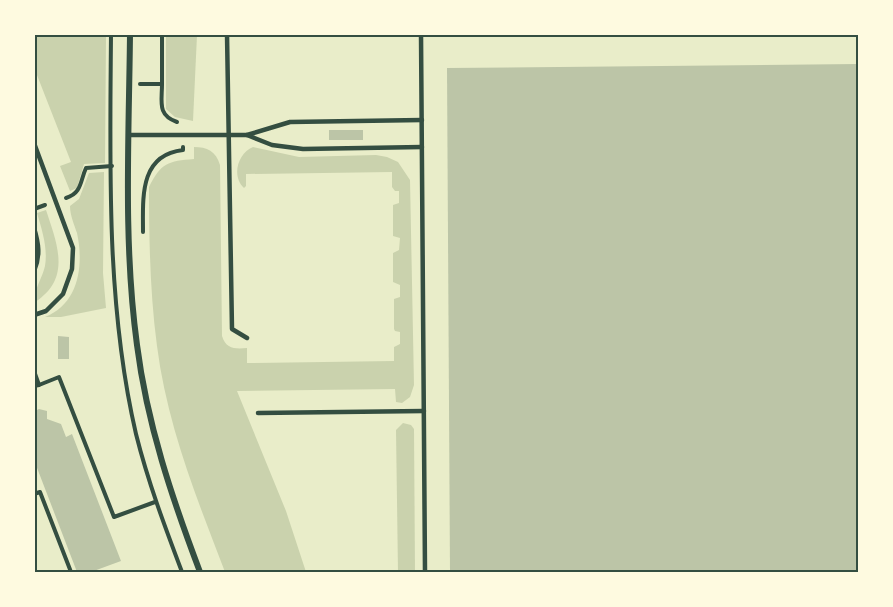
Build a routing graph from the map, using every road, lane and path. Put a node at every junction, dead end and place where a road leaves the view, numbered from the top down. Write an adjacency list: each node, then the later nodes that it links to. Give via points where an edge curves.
1 (130, 34): 6 (street)
2 (162, 34): 7 (path)
3 (227, 34): 11 (lane)
4 (421, 34): 8 (lane)
5 (111, 84): 6 (path)
6 (129, 84): 7 (path); 9 (street)
7 (162, 84): 10 (path, via 162,111 171,120 183,123)
8 (422, 120): 12 (lane, via 290,122); 14 (lane)
9 (129, 135): 10 (lane); 29 (street, via 130,261 140,363 170,492)
10 (182, 135): 11 (lane); 18 (path, via 183,150 163,155 148,175 143,190)
11 (227, 135): 12 (lane); 21 (lane, via 232,329)
12 (248, 135): 14 (lane, via 289,149)
13 (34, 143): 20 (lane, via 73,248 72,269 63,294)
14 (422, 147): 24 (lane)
15 (89, 166): 16 (path)
16 (112, 166)
17 (34, 226): 19 (path, via 40,246)
18 (143, 237)
19 (34, 272)
20 (34, 315)
21 (247, 338)
22 (34, 371): 23 (path)
23 (37, 386): 27 (path, via 59,377 114,517)
24 (424, 411): 25 (lane); 30 (lane)
25 (258, 413)
26 (34, 494): 28 (path, via 40,492)
27 (155, 502)
28 (71, 573)
29 (200, 573)
30 (425, 573)

